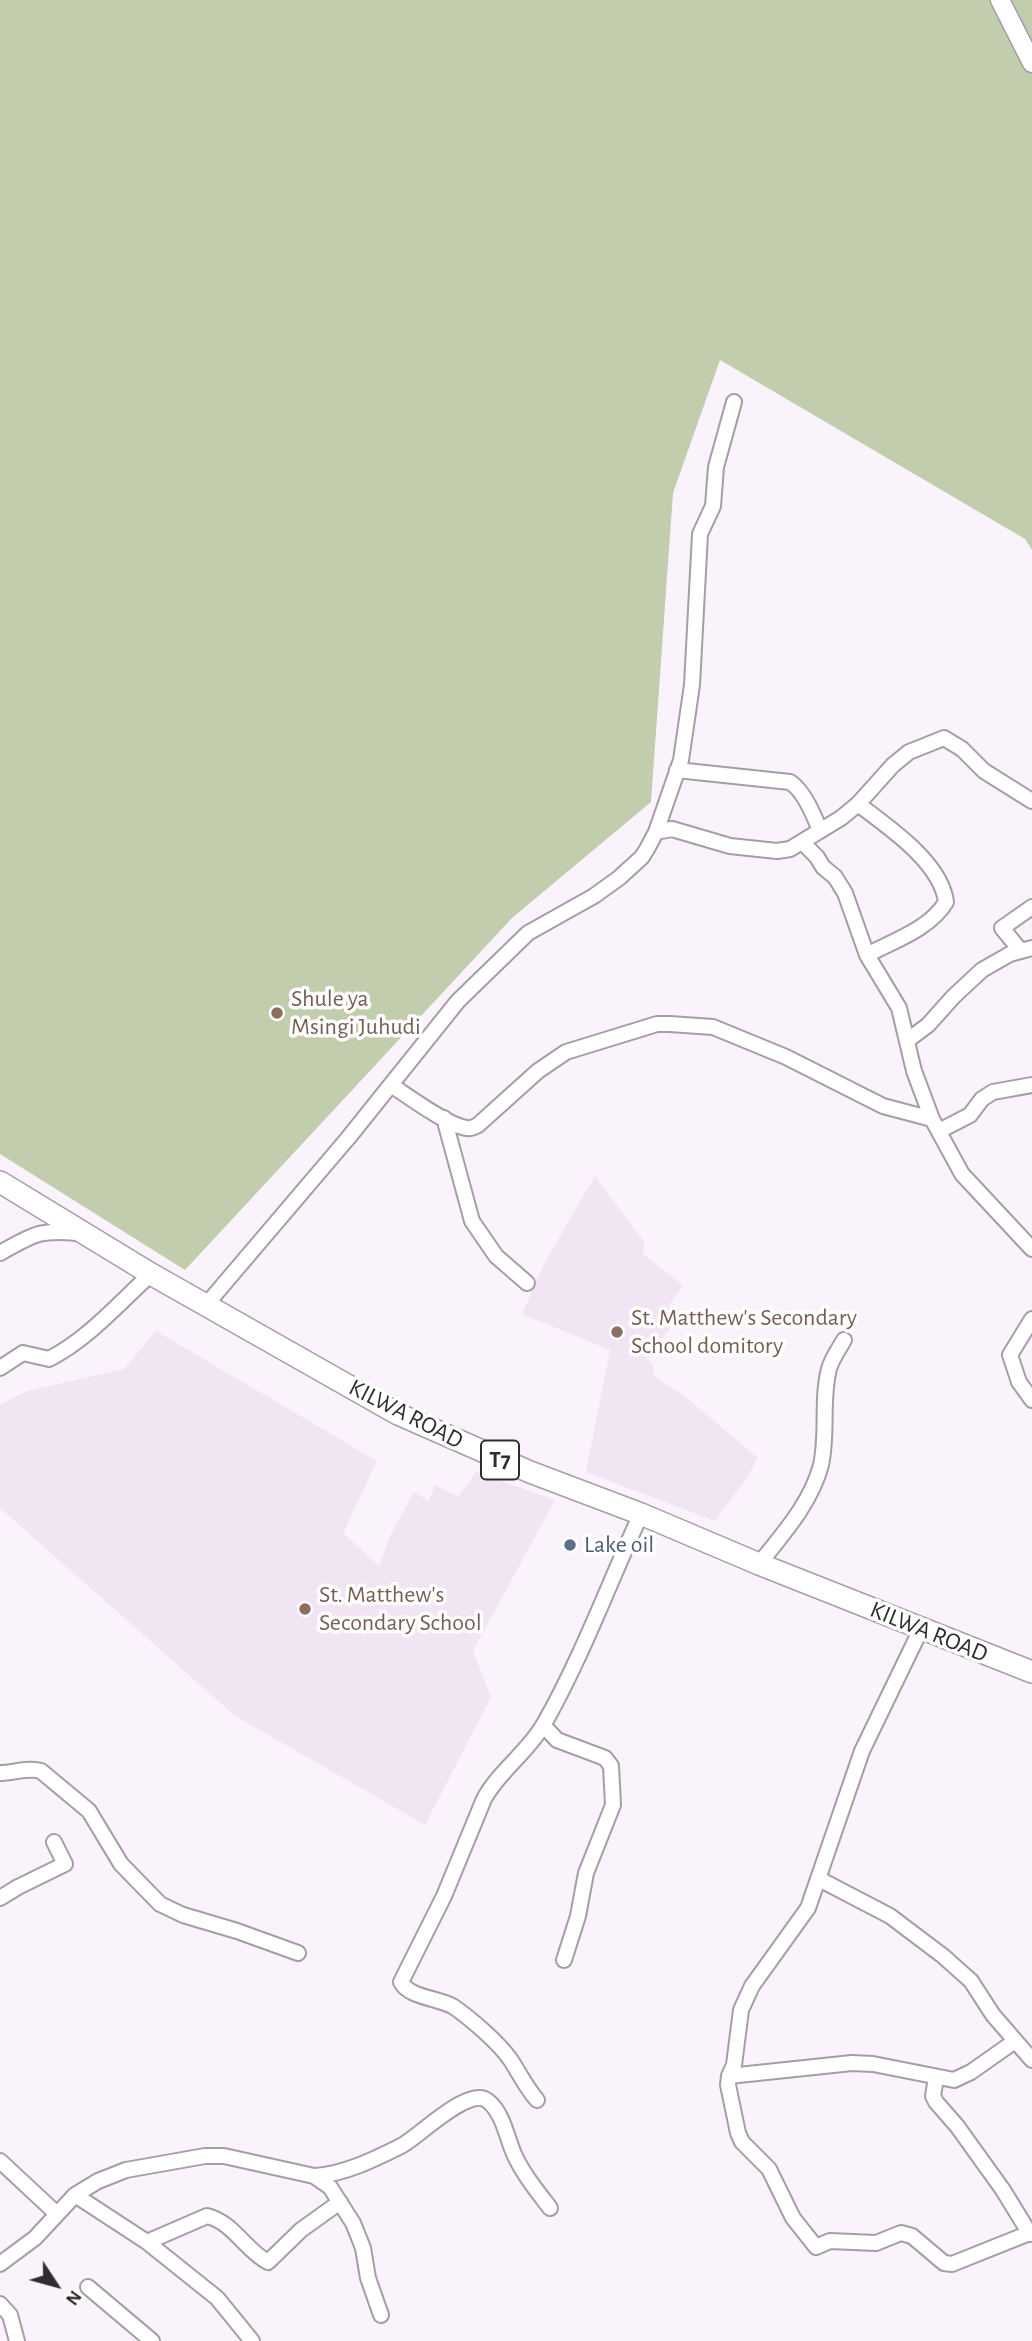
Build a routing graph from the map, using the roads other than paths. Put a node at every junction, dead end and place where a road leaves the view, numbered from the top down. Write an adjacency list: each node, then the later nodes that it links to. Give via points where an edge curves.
1 (1000, 0): 2 (main road)
2 (1032, 63)
3 (734, 402): 4 (street, via 716,467 715,496 700,534 692,685)
4 (677, 770): 7 (street, via 790,782); 8 (street)
5 (1032, 801): 6 (street, via 984,771 944,738 909,752)
6 (858, 804): 7 (street); 12 (street, via 931,869 946,902 925,923)
7 (820, 831): 9 (street)
8 (656, 832): 9 (street, via 672,829 730,846 777,851); 14 (street, via 642,857 619,878 537,926 495,964 451,1009)
9 (802, 842): 12 (street, via 845,892)
10 (1032, 907): 11 (street, via 1002,928)
11 (1026, 949): 13 (street, via 967,982 928,1026)
12 (867, 955): 13 (street, via 899,1008)
13 (908, 1040): 17 (street)
14 (391, 1085): 16 (street); 24 (street)
15 (1032, 1085): 17 (street, via 993,1092 970,1115)
16 (444, 1118): 17 (street, via 472,1128 538,1070 566,1052 657,1024 686,1024 713,1027); 23 (street, via 472,1221 496,1256)
17 (935, 1125): 20 (street, via 971,1186)
18 (0, 1182): 19 (highway, KILWA ROAD / T7)
19 (89, 1235): 21 (street, via 44,1231); 22 (highway, KILWA ROAD / T7)
20 (1032, 1249)
21 (0, 1253)
22 (151, 1274): 24 (highway, KILWA ROAD / T7); 27 (street, via 73,1345 49,1359 23,1353)
23 (527, 1283)
24 (206, 1304): 29 (highway, KILWA ROAD / T7, via 398,1414)
25 (1032, 1319): 28 (street, via 1010,1355 1019,1382)
26 (844, 1340): 30 (street, via 829,1368 825,1389 821,1466 789,1527)
27 (0, 1368)
28 (1032, 1400)
29 (641, 1514): 30 (highway, KILWA ROAD / T7); 33 (street)
30 (759, 1564): 31 (highway, KILWA ROAD / T7)
31 (921, 1629): 32 (highway, KILWA ROAD / T7); 36 (street, via 862,1751)
32 (1032, 1672)
33 (543, 1725): 39 (street, via 557,1740 605,1758 613,1779 613,1805 586,1873); 44 (street, via 491,1786 401,1983 467,2017 509,2058)
34 (0, 1773): 38 (street, via 41,1771 89,1811 121,1864 160,1905)
35 (54, 1842): 37 (street, via 65,1864)
36 (819, 1879): 40 (street, via 890,1916 925,1941 971,1981); 42 (street, via 808,1908 752,1986 741,2010)
37 (0, 1898)
38 (298, 1953)
39 (564, 1960)
40 (1015, 2041): 41 (street); 43 (street, via 962,2078)
41 (1032, 2060)
42 (729, 2076): 43 (street, via 852,2063); 51 (street, via 742,2142 769,2169 793,2218 816,2247 830,2241 876,2243 901,2233 951,2264)
43 (936, 2078): 51 (street, via 936,2102)
44 (537, 2100)
45 (0, 2161): 50 (street)
46 (314, 2176): 47 (street, via 241,2158 205,2156 126,2170); 48 (street, via 330,2187); 49 (street, via 340,2173 402,2145 459,2105 482,2098 494,2107 526,2178)
47 (75, 2195): 50 (street); 52 (street)
48 (340, 2202): 52 (street, via 268,2262 207,2217); 56 (street, via 363,2248)
49 (550, 2207)
50 (57, 2214): 53 (street, via 35,2238)
51 (1031, 2233)
52 (147, 2242): 59 (street, via 217,2298)
53 (0, 2264)
54 (88, 2287): 58 (street)
55 (0, 2304): 57 (street, via 10,2315)
56 (381, 2315)
57 (18, 2341)
58 (153, 2341)
59 (252, 2341)

